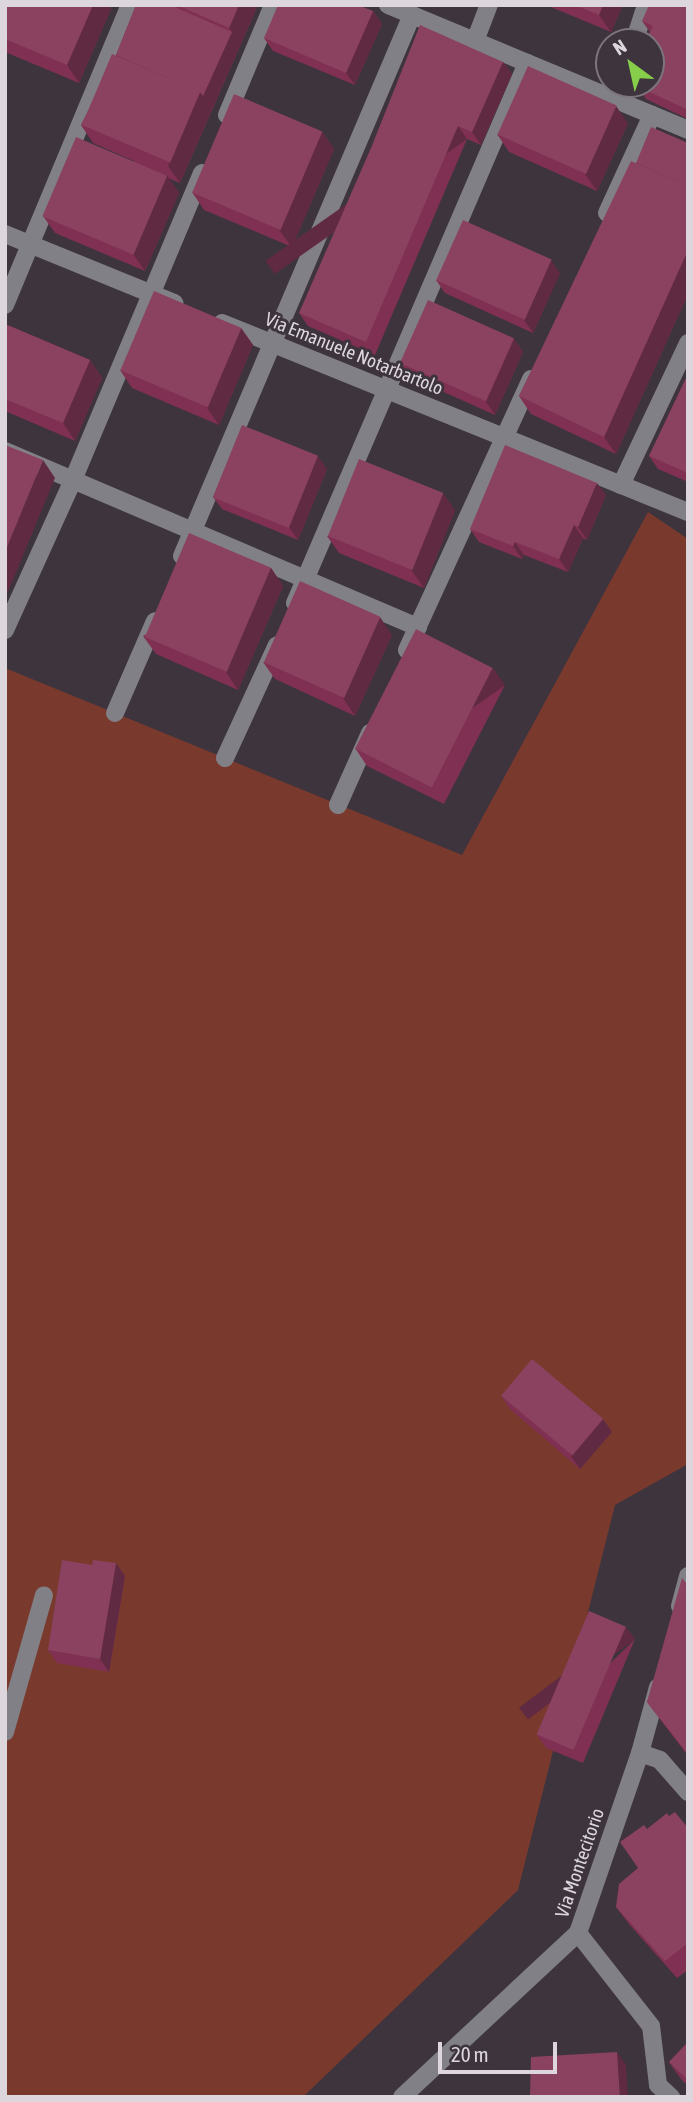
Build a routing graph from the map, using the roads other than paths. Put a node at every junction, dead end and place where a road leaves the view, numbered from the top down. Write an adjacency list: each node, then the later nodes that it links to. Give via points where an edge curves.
1 (130, 5): 18 (street)
2 (273, 5): 14 (street)
3 (388, 5): 6 (street)
4 (489, 5): 8 (street)
5 (646, 5): 7 (street)
6 (412, 15): 8 (street); 21 (street)
7 (639, 28)
8 (475, 41): 9 (street)
9 (527, 63): 10 (street); 24 (street)
10 (595, 85)
11 (626, 98): 12 (street)
12 (652, 115): 13 (street); 16 (street)
13 (688, 130)
14 (220, 131)
15 (209, 156): 19 (street)
16 (601, 226)
17 (5, 234): 18 (street, Via Emanuele Notarbartolo)
18 (30, 244): 19 (street, Via Emanuele Notarbartolo); 20 (street)
19 (151, 294): 21 (street, Via Emanuele Notarbartolo); 27 (street)
20 (5, 305)
21 (272, 343): 24 (street, Via Emanuele Notarbartolo); 30 (street)
22 (688, 343): 28 (street)
23 (538, 363): 25 (street)
24 (387, 390): 25 (street, Via Emanuele Notarbartolo); 32 (street)
25 (504, 438): 28 (street, Via Emanuele Notarbartolo); 34 (street)
26 (5, 451): 27 (street)
27 (73, 480): 30 (street); 35 (street)
28 (621, 485): 29 (street, Via Emanuele Notarbartolo)
29 (688, 512)
30 (193, 531): 31 (street); 32 (street)
31 (177, 568)
32 (306, 579): 34 (street); 39 (street)
33 (162, 604): 37 (street)
34 (418, 627): 36 (street)
35 (5, 629)
36 (401, 665)
37 (115, 713)
38 (378, 716): 40 (street)
39 (225, 758)
40 (338, 804)
41 (688, 1576): 43 (street)
42 (44, 1595): 45 (street)
43 (674, 1626)
44 (664, 1664): 46 (street, Via Montecitorio)
45 (5, 1732)
46 (640, 1752): 47 (street, via 660,1760); 48 (street, Via Montecitorio)
47 (688, 1792)
48 (578, 1933): 49 (street, Via Montecitorio); 50 (street, via 651,2026 658,2085)
49 (402, 2097)
50 (671, 2097)

